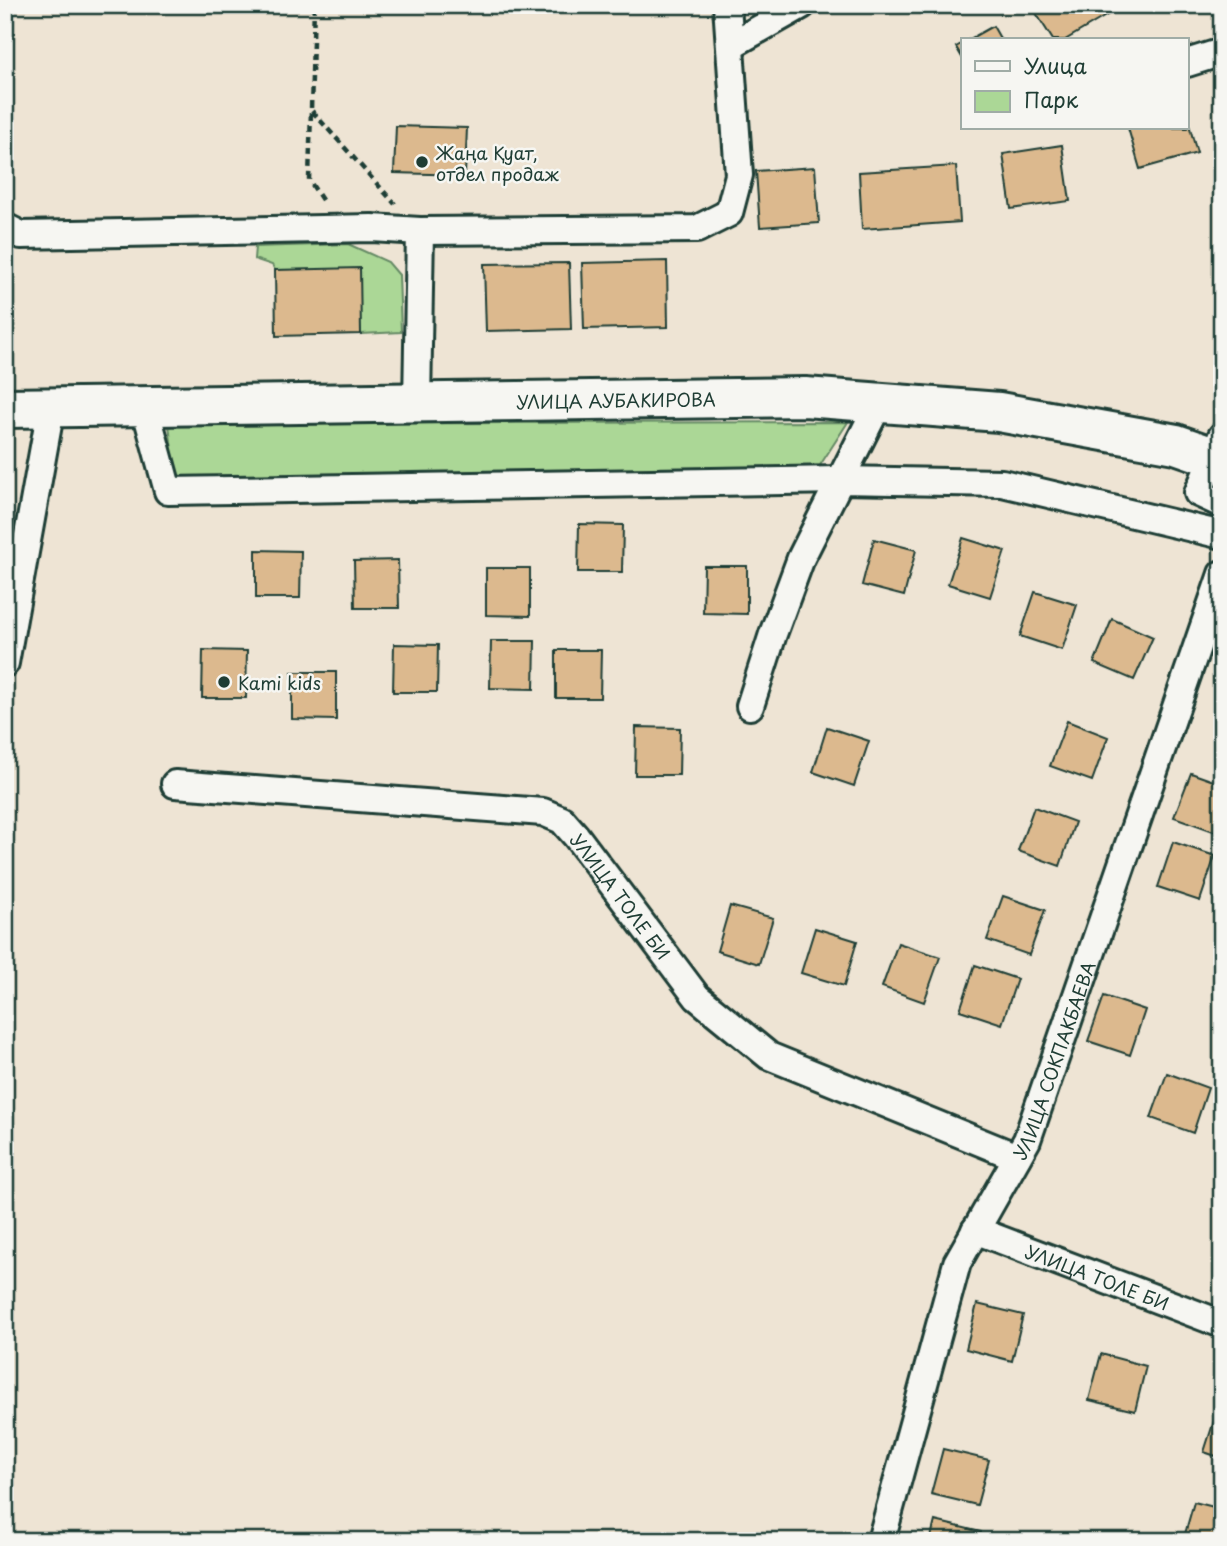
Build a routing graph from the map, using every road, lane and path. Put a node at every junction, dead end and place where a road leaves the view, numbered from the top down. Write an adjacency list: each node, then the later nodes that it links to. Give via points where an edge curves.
1 (314, 5): 7 (path)
2 (727, 5): 4 (street)
3 (802, 5): 4 (street)
4 (731, 45): 10 (street, via 739,175 729,214 697,229)
5 (1222, 52): 6 (street)
6 (1188, 63)
7 (312, 111): 8 (path, via 309,180); 10 (path)
8 (327, 206)
9 (13, 231): 10 (street)
10 (420, 231): 11 (street)
11 (417, 403): 12 (main road, УЛИЦА АУБАКИРОВА, via 805,397); 13 (main road, УЛИЦА АУБАКИРОВА)
12 (879, 403): 17 (main road, УЛИЦА АУБАКИРОВА, via 999,412 1176,444); 18 (street)
13 (145, 407): 15 (main road, УЛИЦА АУБАКИРОВА); 18 (street, via 168,491)
14 (5, 408): 15 (main road, УЛИЦА АУБАКИРОВА)
15 (51, 408): 22 (street)
16 (1222, 436): 19 (street, via 1198,493)
17 (1222, 460)
18 (840, 480): 20 (street, via 1002,483); 23 (street, via 801,558)
19 (1222, 504)
20 (1222, 534)
21 (1222, 574): 25 (street, УЛИЦА СОКПАКБАЕВА, via 1027,1140)
22 (5, 663)
23 (750, 706)
24 (175, 784): 25 (street, УЛИЦА ТОЛЕ БИ, via 542,812 562,821 576,836 697,997 769,1056)
25 (1017, 1157): 26 (street, УЛИЦА СОКПАКБАЕВА)
26 (975, 1230): 27 (street, УЛИЦА ТОЛЕ БИ); 28 (street, УЛИЦА СОКПАКБАЕВА, via 957,1263)
27 (1222, 1324)
28 (881, 1541)

